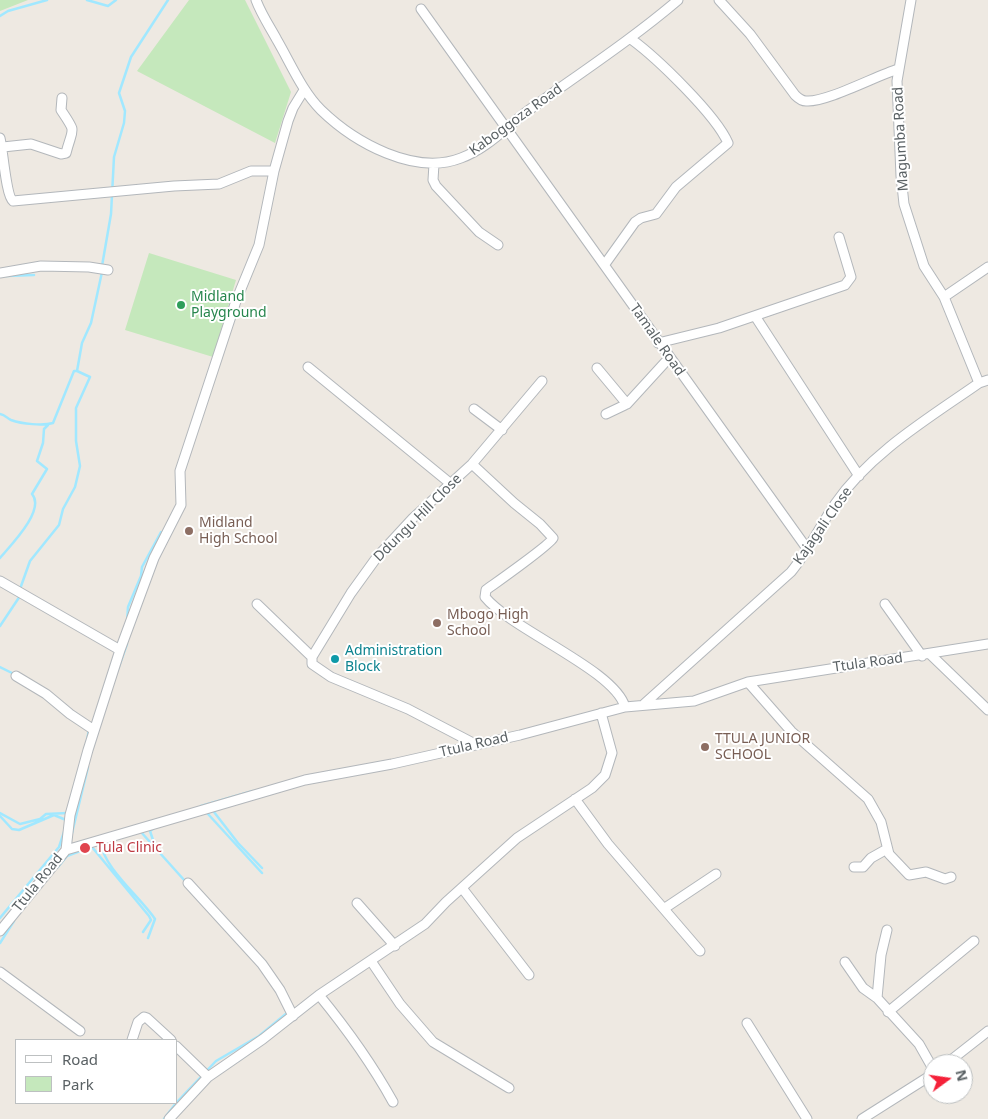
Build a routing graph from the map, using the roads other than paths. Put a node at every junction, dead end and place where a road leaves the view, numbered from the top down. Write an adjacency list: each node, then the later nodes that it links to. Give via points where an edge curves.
1 (256, 0): 8 (street, Kaboggoza Road)
2 (678, 0): 6 (street, Kaboggoza Road)
3 (719, 0): 7 (street, via 750,34 795,96 802,100 817,100)
4 (911, 0): 7 (street, Magumba Road)
5 (421, 9): 10 (street, Tamale Road)
6 (632, 39): 10 (street, Kaboggoza Road, via 527,112); 16 (street, via 656,59 704,110 728,144 676,187 656,214 635,222)
7 (898, 69): 20 (street, Magumba Road, via 904,204 924,266)
8 (304, 90): 12 (street, Kaboggoza Road, via 322,110 363,140 407,161); 13 (street, via 288,121)
9 (62, 98): 11 (street, via 62,110 73,130 66,153 32,144)
10 (508, 129): 12 (street, Kaboggoza Road, via 479,150); 16 (street, Tamale Road)
11 (1, 143): 13 (street, via 11,200 219,184 251,171)
12 (434, 164): 15 (street, via 436,186 478,232)
13 (274, 171): 40 (street, via 259,245 236,301 180,471 181,505 154,558)
14 (839, 237): 21 (street, via 850,270 849,282)
15 (498, 245)
16 (605, 264): 22 (street, Tamale Road)
17 (988, 267): 20 (street)
18 (104, 269): 19 (street, via 41,266)
19 (0, 273)
20 (944, 297): 27 (street, Magumba Road)
21 (756, 316): 22 (street); 33 (street)
22 (658, 343): 23 (street, Tamale Road)
23 (669, 358): 28 (street); 35 (street, Tamale Road)
24 (308, 366): 34 (street)
25 (597, 368): 28 (street)
26 (542, 381): 31 (street, Ddungu Hill Close)
27 (984, 381): 33 (street, Kajagali Close, via 882,454)
28 (627, 404): 30 (street)
29 (474, 409): 31 (street)
30 (606, 414)
31 (502, 430): 32 (street, Ddungu Hill Close)
32 (472, 464): 34 (street, Ddungu Hill Close); 46 (street, via 553,538 546,547 486,590 485,597 521,626 554,645 611,687 620,695)
33 (859, 476): 35 (street, Kajagali Close, via 835,504)
34 (451, 484): 42 (street, Ddungu Hill Close, via 377,557)
35 (808, 550): 45 (street, Kajagali Close, via 791,572)
36 (0, 581): 40 (street)
37 (257, 604): 42 (street)
38 (885, 604): 41 (street)
39 (988, 644): 41 (street, Ttula Road)
40 (120, 650): 49 (street)
41 (926, 655): 44 (street, Ttula Road); 47 (street)
42 (312, 657): 50 (street, via 312,664 331,677 408,709)
43 (16, 676): 49 (street)
44 (748, 682): 45 (street, Ttula Road, via 676,705); 52 (street, via 791,731 868,799 881,822)
45 (644, 704): 46 (street, Ttula Road)
46 (625, 707): 48 (street, Ttula Road)
47 (988, 710)
48 (601, 714): 50 (street, Ttula Road); 51 (street, via 611,744 611,763 605,775)
49 (94, 730): 53 (street, via 70,816)
50 (476, 744): 53 (street, Ttula Road, via 305,780)
51 (575, 800): 58 (street, via 517,838); 60 (street, via 608,844)
52 (887, 849): 54 (street, via 863,867); 56 (street, via 909,874 926,872 945,879)
53 (66, 850): 62 (street, Ttula Road)
54 (854, 867)
55 (716, 874): 60 (street)
56 (951, 877)
57 (188, 883): 73 (street, via 262,964 280,990)
58 (462, 888): 64 (street, via 425,924); 69 (street)
59 (357, 903): 64 (street)
60 (664, 908): 65 (street)
61 (887, 930): 71 (street)
62 (0, 931)
63 (974, 941): 72 (street)
64 (395, 946): 66 (street)
65 (700, 951)
66 (371, 960): 70 (street); 84 (street, via 400,1004 433,1042)
67 (845, 962): 71 (street, via 863,988)
68 (0, 972): 75 (street)
69 (529, 975)
70 (318, 995): 73 (street); 85 (street, via 338,1018)
71 (877, 998): 72 (street)
72 (888, 1012): 80 (street)
73 (292, 1016): 82 (street)
74 (747, 1023): 87 (street)
75 (80, 1031)
76 (988, 1031): 81 (street)
77 (132, 1039): 78 (street, via 138,1022 144,1017)
78 (169, 1039)
79 (178, 1048): 82 (street)
80 (925, 1054)
81 (959, 1054)
82 (208, 1077): 86 (street)
83 (923, 1081): 88 (street)
84 (509, 1088)
85 (393, 1102)
86 (169, 1119)
87 (807, 1119)
88 (862, 1119)

